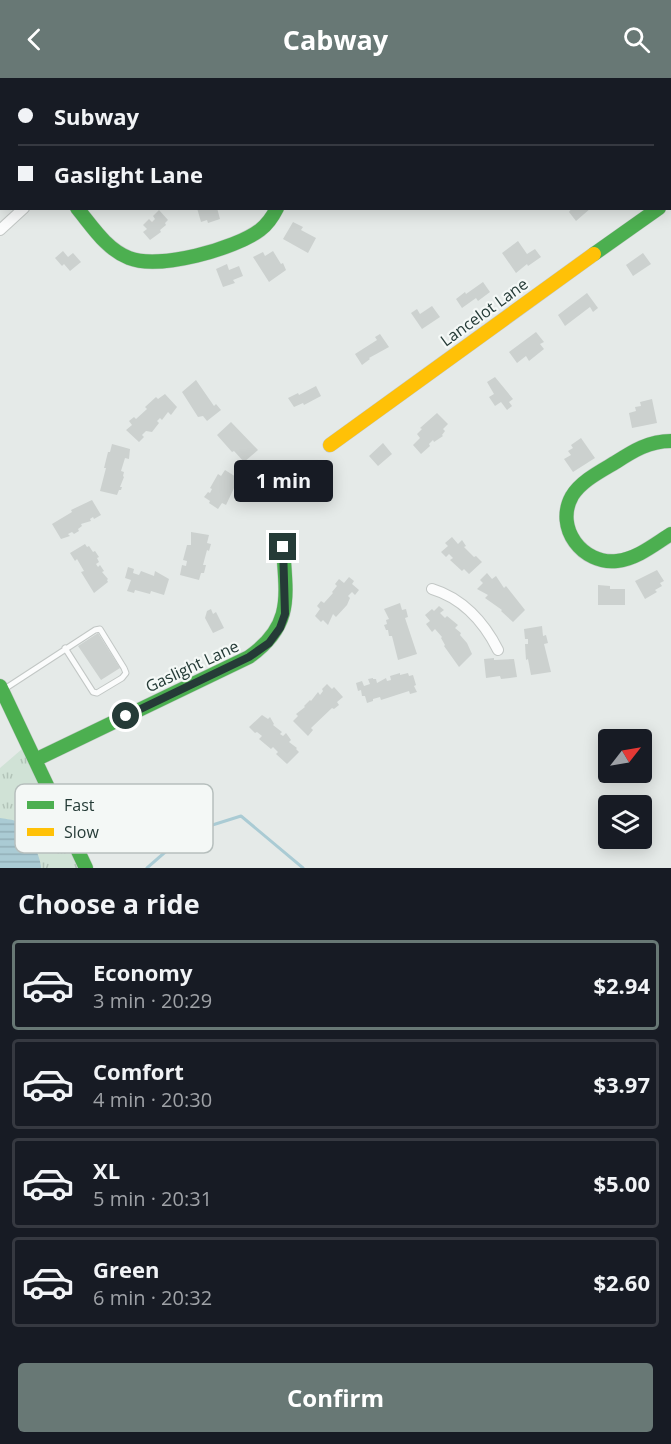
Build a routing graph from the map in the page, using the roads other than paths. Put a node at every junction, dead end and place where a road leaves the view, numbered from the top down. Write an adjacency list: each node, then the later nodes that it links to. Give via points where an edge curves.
1 (22, 210): 5 (street)
2 (78, 210): 3 (main road, via 123,256 155,263 244,240 259,231)
3 (276, 210)
4 (655, 210): 7 (main road, Lancelot Lane)
5 (0, 230)
6 (671, 441): 8 (main road, via 655,440 641,446 585,482 573,495 567,511 573,542 585,554 600,560 616,562 631,558)
7 (330, 445)
8 (671, 534)
9 (283, 547): 14 (main road, Gaslight Lane, via 285,614 265,647)
10 (432, 589): 12 (street, via 448,594 470,610)
11 (65, 648): 11 (lane, via 100,629 126,673 98,693 93,692); 13 (lane)
12 (498, 650)
13 (1, 689): 14 (main road)
14 (35, 760): 15 (main road)
15 (46, 784)
16 (79, 853): 17 (main road)
17 (86, 868)

